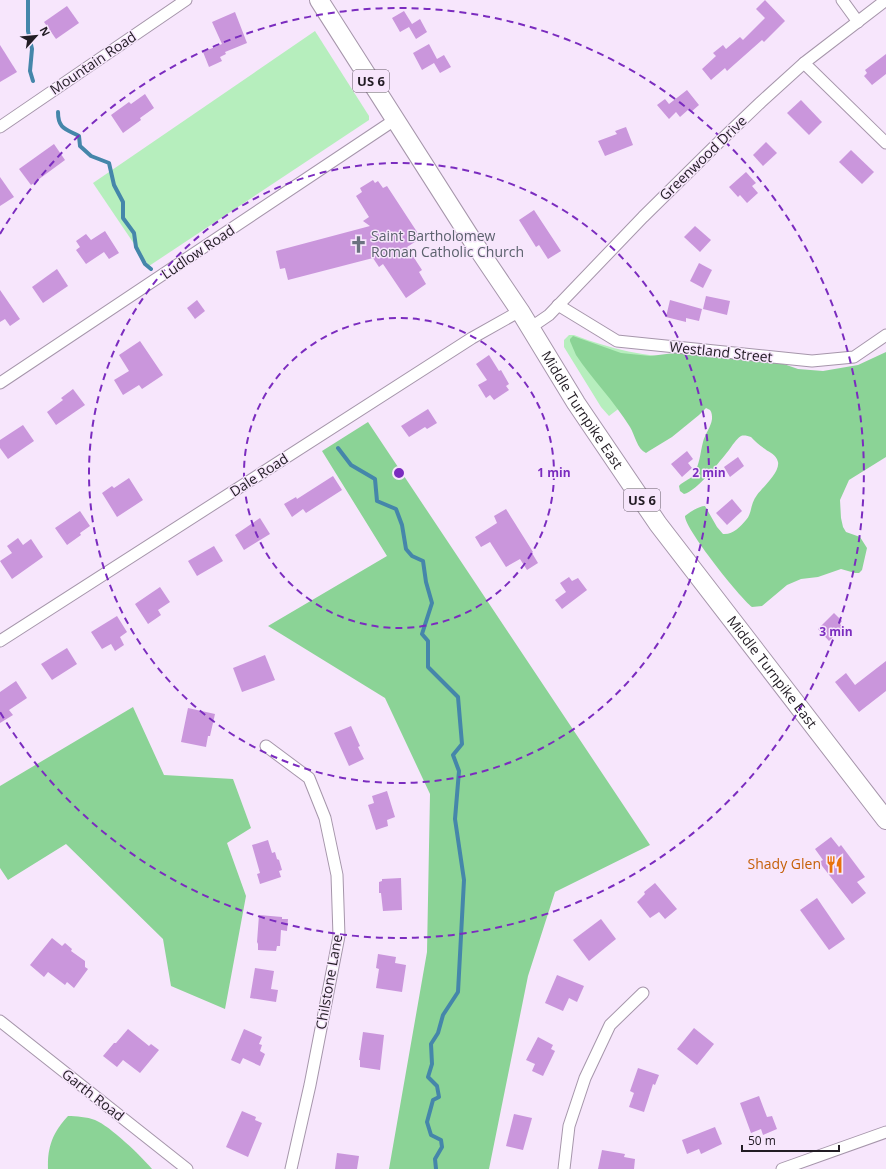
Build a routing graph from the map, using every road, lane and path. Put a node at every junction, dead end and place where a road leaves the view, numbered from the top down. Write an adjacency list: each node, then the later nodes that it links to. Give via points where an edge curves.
1 (186, 0): 8 (street, Mountain Road)
2 (319, 0): 7 (main road, Middle Turnpike East / US 6)
3 (842, 0): 5 (street)
4 (886, 0): 5 (street, Greenwood Drive)
5 (858, 22): 6 (street, Greenwood Drive)
6 (804, 64): 9 (street); 10 (street, Greenwood Drive, via 716,145)
7 (396, 119): 11 (main road, Middle Turnpike East / US 6); 14 (street, Ludlow Road)
8 (0, 126)
9 (886, 143)
10 (558, 305): 12 (street, Greenwood Drive, via 549,315); 13 (street, Westland Street, via 617,341 812,361 854,357)
11 (520, 311): 12 (main road, Middle Turnpike East / US 6); 15 (street, Dale Road, via 472,338)
12 (530, 328): 17 (main road, Middle Turnpike East / US 6, via 576,403 658,524)
13 (886, 335)
14 (0, 383)
15 (0, 641)
16 (266, 746): 22 (street, Chilstone Lane, via 309,778 325,818 337,875 339,936)
17 (886, 820)
18 (643, 993): 23 (street, via 610,1025 585,1078 569,1126)
19 (0, 1021): 21 (street, Garth Road)
20 (886, 1132): 24 (street)
21 (187, 1169)
22 (291, 1169)
23 (564, 1169)
24 (782, 1169)

